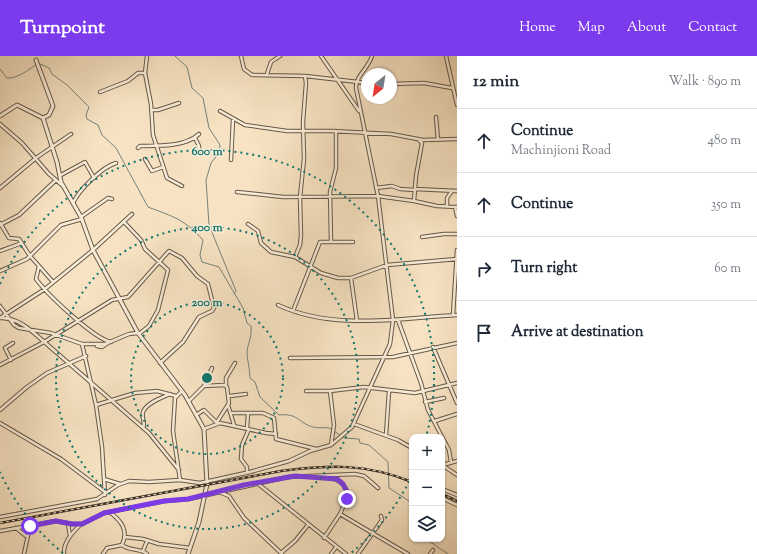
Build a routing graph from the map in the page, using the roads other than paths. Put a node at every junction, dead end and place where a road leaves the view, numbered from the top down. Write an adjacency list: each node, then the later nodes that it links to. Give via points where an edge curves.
1 (147, 56): 8 (street)
2 (241, 56): 9 (street, via 242,65 252,76)
3 (280, 56): 9 (street, via 272,62)
4 (321, 56): 11 (street)
5 (372, 56): 12 (street, via 367,68)
6 (446, 56): 15 (street)
7 (36, 58): 25 (street, via 52,106 49,115)
8 (145, 73): 16 (street, via 138,73 128,81); 20 (street)
9 (266, 75): 10 (street)
10 (305, 76): 11 (street); 29 (street)
11 (336, 78): 12 (street); 22 (street)
12 (356, 82): 13 (street); 22 (street)
13 (361, 82)
14 (397, 84): 15 (street, via 424,83)
15 (452, 88): 17 (street)
16 (100, 92)
17 (456, 97): 19 (street)
18 (179, 103): 20 (street)
19 (457, 105)
20 (151, 110): 40 (street)
21 (220, 111): 26 (street)
22 (360, 113): 30 (street)
23 (0, 116): 25 (street, via 17,105)
24 (436, 117): 37 (street)
25 (43, 118): 39 (street)
26 (233, 120): 29 (street, via 252,127); 45 (street)
27 (0, 124): 43 (street)
28 (336, 131): 29 (street); 30 (street); 61 (street, via 336,168)
29 (303, 132): 60 (street)
30 (365, 133): 35 (street, via 391,134); 54 (street)
31 (71, 134): 39 (street)
32 (199, 134): 33 (street)
33 (195, 138): 40 (street); 42 (street)
34 (457, 139): 37 (street)
35 (419, 140): 36 (street); 38 (street)
36 (427, 140): 37 (street); 38 (street)
37 (438, 140)
38 (422, 143): 55 (street)
39 (52, 146): 43 (street); 48 (street)
40 (156, 146): 41 (street); 47 (street)
41 (138, 148)
42 (199, 151)
43 (36, 158): 50 (street); 53 (street)
44 (144, 159): 47 (street, via 152,171)
45 (231, 160)
46 (116, 163): 49 (street)
47 (163, 167): 51 (street, via 167,178)
48 (61, 175): 49 (street, via 85,162); 52 (street)
49 (94, 178): 64 (street, via 80,192)
50 (56, 180): 52 (street); 71 (street, via 24,211)
51 (182, 186)
52 (63, 187): 64 (street)
53 (0, 188)
54 (376, 188): 55 (street, via 392,186); 59 (street)
55 (415, 190): 56 (street); 63 (street)
56 (452, 191): 58 (street); 65 (street, via 447,198)
57 (237, 192): 60 (street)
58 (457, 192)
59 (378, 196): 61 (street); 63 (street); 85 (street)
60 (300, 197): 61 (street); 82 (street, via 300,244)
61 (330, 198): 75 (street)
62 (112, 199): 69 (street, via 105,199)
63 (414, 201): 65 (street)
64 (73, 204): 69 (street)
65 (447, 206): 66 (street)
66 (456, 207): 68 (street)
67 (132, 214): 70 (street)
68 (457, 216)
69 (82, 218): 78 (street); 81 (street, via 60,225)
70 (124, 222): 78 (street); 84 (street, via 141,240 144,248)
71 (0, 224): 77 (street, via 9,238 18,238)
72 (248, 224): 82 (street, via 258,231 261,243 271,252)
73 (457, 234): 74 (street)
74 (422, 237)
75 (331, 242): 76 (street); 87 (street, via 320,242)
76 (353, 242)
77 (22, 243): 80 (street); 81 (street)
78 (93, 250): 90 (street); 92 (street)
79 (457, 250): 83 (street)
80 (0, 251)
81 (30, 256): 86 (street); 88 (street)
82 (295, 257): 87 (street)
83 (457, 259): 85 (street); 98 (street)
84 (159, 261): 92 (street, via 131,295); 107 (street, via 168,268 162,300 149,326); 119 (street, via 169,251 182,258 194,274 209,286 214,308 199,317 183,342)
85 (387, 265): 89 (street); 101 (street)
86 (39, 266): 90 (street); 91 (street, via 36,279)
87 (311, 267): 89 (street, via 329,276); 95 (street)
88 (0, 270)
89 (351, 278): 104 (street)
90 (54, 282): 91 (street)
91 (45, 289): 96 (street); 103 (street)
92 (120, 297): 103 (street); 107 (street)
93 (278, 305): 95 (street)
94 (0, 306): 96 (street)
95 (293, 311): 104 (street, via 320,318)
96 (5, 314): 99 (street); 100 (street)
97 (457, 315): 98 (street)
98 (453, 316): 102 (street)
99 (0, 318): 100 (street)
100 (9, 318): 105 (street); 105 (street, via 16,327)
101 (393, 320): 102 (street); 104 (street); 116 (street, via 393,332)
102 (398, 320): 114 (street)
103 (79, 321): 106 (street); 109 (street, via 100,338)
104 (357, 321)
105 (30, 329): 106 (street); 108 (street)
106 (55, 334): 108 (street); 112 (street)
107 (139, 334): 109 (street, via 129,334); 119 (street)
108 (44, 342): 118 (street); 121 (street)
109 (110, 342): 112 (street)
110 (13, 343): 118 (street, via 5,348)
111 (457, 343): 113 (street)
112 (82, 344): 115 (street)
113 (433, 347): 114 (street); 127 (street)
114 (410, 353): 116 (street); 134 (street)
115 (86, 356): 121 (street); 125 (street)
116 (386, 357): 117 (street); 129 (street)
117 (290, 358)
118 (11, 360): 122 (street)
119 (160, 363): 130 (street)
120 (235, 363): 126 (street, via 226,378)
121 (68, 364): 125 (street); 146 (street, via 26,387)
122 (0, 365)
123 (212, 368): 128 (street)
124 (457, 383): 127 (street)
125 (93, 385): 140 (street); 144 (street)
126 (226, 385): 128 (street); 138 (street)
127 (450, 385): 134 (street); 143 (street)
128 (204, 386): 141 (street)
129 (371, 387): 132 (street); 133 (street); 154 (street)
130 (182, 391): 137 (street); 141 (street)
131 (306, 391): 132 (street)
132 (330, 391): 161 (street, via 334,425)
133 (389, 391): 134 (street); 160 (street)
134 (423, 392): 142 (street)
135 (171, 394): 137 (street); 140 (street, via 157,391); 156 (street, via 145,409)
136 (246, 394): 138 (street)
137 (176, 396): 168 (street, via 173,431)
138 (230, 396): 145 (street)
139 (444, 398): 142 (street)
140 (110, 400): 144 (street); 156 (street)
141 (189, 401): 150 (street)
142 (425, 402): 151 (street)
143 (457, 403)
144 (96, 405): 172 (street)
145 (228, 405): 147 (street); 153 (street)
146 (0, 410)
147 (232, 413): 148 (street); 155 (street)
148 (248, 413): 157 (street); 159 (street, via 274,418)
149 (457, 414): 151 (street)
150 (196, 415): 153 (street, via 204,410); 158 (street)
151 (435, 421): 165 (street, via 449,450)
152 (0, 423): 180 (street, via 64,461)
153 (217, 423): 155 (street); 158 (street)
154 (354, 424): 160 (street); 161 (street)
155 (234, 425): 157 (street)
156 (142, 428): 168 (street)
157 (248, 428): 159 (street); 169 (street, via 242,445 241,459 247,467)
158 (204, 429): 174 (street)
159 (276, 434): 163 (street, via 278,439)
160 (386, 435): 162 (street)
161 (331, 445): 163 (street)
162 (409, 446)
163 (316, 449): 169 (street, via 289,461)
164 (457, 461): 165 (street)
165 (451, 462): 166 (street)
166 (445, 464)
167 (445, 467): 170 (street)
168 (179, 470): 173 (street)
169 (247, 473): 174 (street)
170 (457, 475)
171 (316, 476): 175 (street, via 288,476); 177 (street, via 355,474 364,476); 186 (street, via 336,479 343,484 348,495)
172 (104, 479): 176 (street); 180 (street)
173 (180, 480): 174 (street); 176 (street, via 133,480)
174 (207, 482): 181 (street)
175 (256, 483): 179 (street); 191 (street)
176 (121, 484): 180 (street)
177 (378, 488)
178 (445, 491): 182 (street)
179 (217, 492): 181 (street); 211 (street, via 229,496 244,518)
180 (105, 494): 188 (street, via 100,498 83,502)
181 (205, 494): 185 (street); 203 (street)
182 (457, 495)
183 (445, 500): 184 (street)
184 (457, 506)
185 (110, 512): 190 (street, via 99,514); 198 (street, via 123,524)
186 (340, 514): 195 (street); 199 (street)
187 (381, 516): 195 (street, via 382,520)
188 (0, 517)
189 (68, 524): 190 (street); 192 (street, via 56,521); 197 (street)
190 (82, 524): 197 (street)
191 (308, 524): 199 (street); 211 (street)
192 (30, 526): 193 (street); 196 (street)
193 (16, 528): 194 (street); 196 (street)
194 (0, 531)
195 (372, 532): 214 (street); 215 (street)
196 (26, 536): 206 (street)
197 (70, 536): 207 (street)
198 (125, 537): 200 (street); 201 (street)
199 (324, 538): 202 (street)
200 (147, 541): 203 (street); 205 (street)
201 (122, 545): 205 (street, via 128,549); 208 (street, via 107,548)
202 (336, 547): 212 (street); 213 (street)
203 (190, 548): 210 (street)
204 (433, 550): 216 (street)
205 (143, 551): 209 (street)
206 (24, 554)
207 (64, 554)
208 (104, 554)
209 (147, 554)
210 (188, 554)
211 (281, 554)
212 (331, 554)
213 (346, 554)
214 (358, 554)
215 (408, 554)
216 (430, 554)

